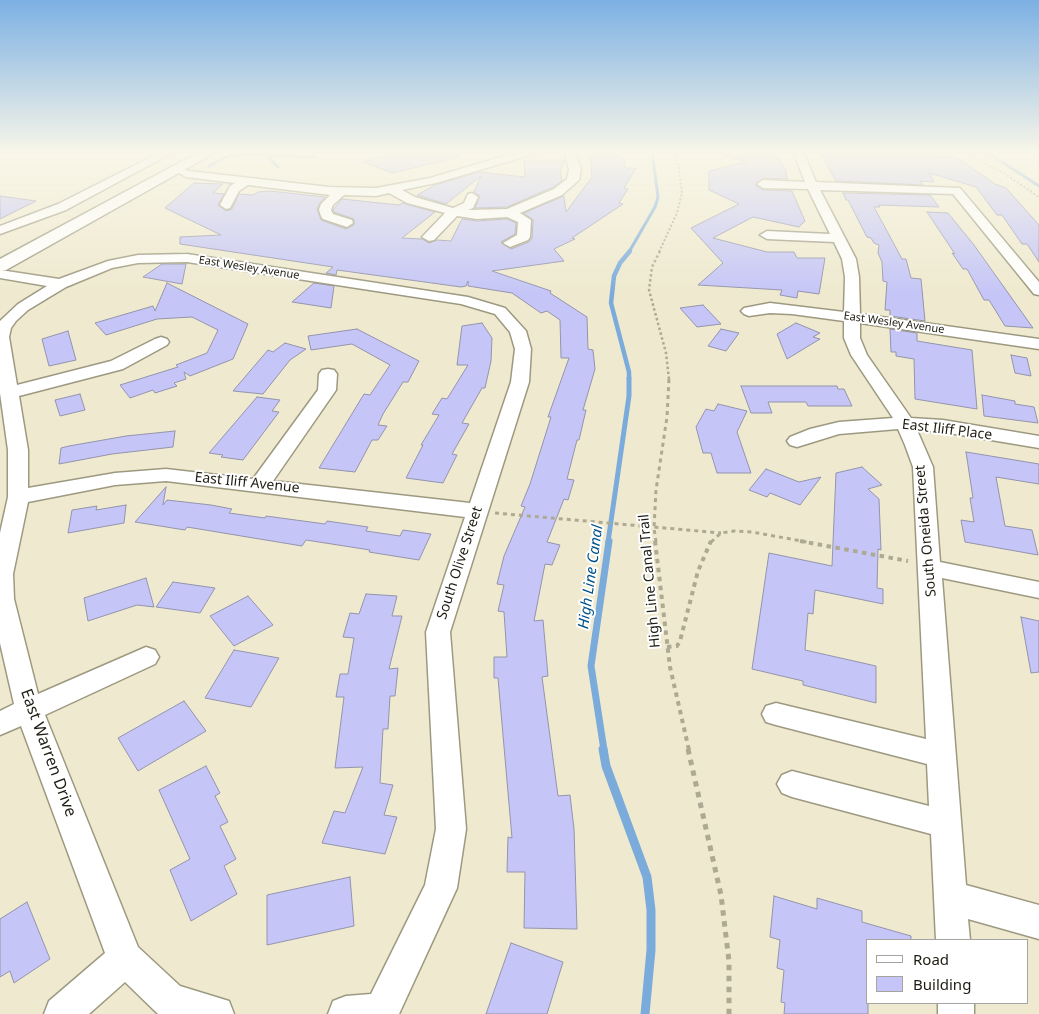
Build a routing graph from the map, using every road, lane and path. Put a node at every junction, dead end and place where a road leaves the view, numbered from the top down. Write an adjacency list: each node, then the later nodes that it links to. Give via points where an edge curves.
1 (89, 198): 18 (main road)
2 (128, 198): 20 (main road)
3 (229, 198): 11 (street)
4 (333, 198): 14 (street, via 327,204 327,216)
5 (408, 198): 12 (street)
6 (471, 198): 12 (street, via 469,204)
7 (543, 198): 13 (street)
8 (681, 198): 37 (path, High Line Canal Trail, via 652,267 650,290 666,354 670,387)
9 (818, 198): 17 (street, South Oneida Street)
10 (962, 198): 23 (street)
11 (226, 204)
12 (454, 212): 13 (street); 16 (street)
13 (509, 213): 19 (street, via 525,220 523,236)
14 (347, 223)
15 (767, 235): 17 (street)
16 (429, 237)
17 (839, 238): 26 (street, South Oneida Street, via 849,259 852,277)
18 (7, 239)
19 (510, 243)
20 (0, 266)
21 (0, 274): 22 (street)
22 (61, 284): 24 (street, East Wesley Avenue, via 108,265 138,259 187,258 463,300); 30 (street, East Warren Drive, via 23,307 2,328)
23 (1039, 291)
24 (500, 311): 36 (street, South Olive Street, via 518,331 523,349 522,367 520,382)
25 (749, 311): 26 (street, East Wesley Avenue, via 792,309)
26 (852, 317): 28 (street, East Wesley Avenue); 31 (street, South Oneida Street, via 852,338 858,355)
27 (161, 342): 30 (street, via 117,365)
28 (1039, 344)
29 (328, 374): 34 (street, via 327,390)
30 (9, 393): 35 (street, East Warren Drive, via 18,450)
31 (905, 423): 32 (street, East Iliff Place, via 838,428 817,432); 33 (street, East Iliff Place); 39 (street, South Oneida Street, via 922,468)
32 (797, 441)
33 (1039, 442)
34 (260, 484): 35 (street, East Iliff Avenue, via 149,475); 36 (street, East Iliff Avenue)
35 (18, 497): 43 (street, East Warren Drive, via 3,561 1,590)
36 (476, 511): 37 (path); 55 (street, South Olive Street, via 438,632 452,828 441,888 382,1011)
37 (654, 528): 38 (path); 41 (path, High Line Canal Trail)
38 (721, 533): 39 (path, via 734,530 757,532); 41 (path, via 712,539 700,564 680,641 677,646)
39 (930, 564): 40 (street); 46 (street, South Oneida Street)
40 (1039, 590)
41 (667, 647): 56 (path, High Line Canal Trail, via 678,712 721,895 729,961)
42 (146, 657): 43 (street)
43 (29, 710): 45 (street); 52 (street, East Warren Drive)
44 (776, 714): 46 (street)
45 (0, 723)
46 (941, 755): 48 (street, South Oneida Street)
47 (792, 784): 48 (street)
48 (946, 824): 49 (street, South Oneida Street)
49 (950, 897): 50 (street); 51 (street, South Oneida Street)
50 (1039, 922)
51 (953, 939)
52 (125, 959): 53 (street); 54 (street, East Warren Drive, via 170,1001)
53 (62, 1014)
54 (216, 1014)
55 (346, 1014)
56 (729, 1014)

